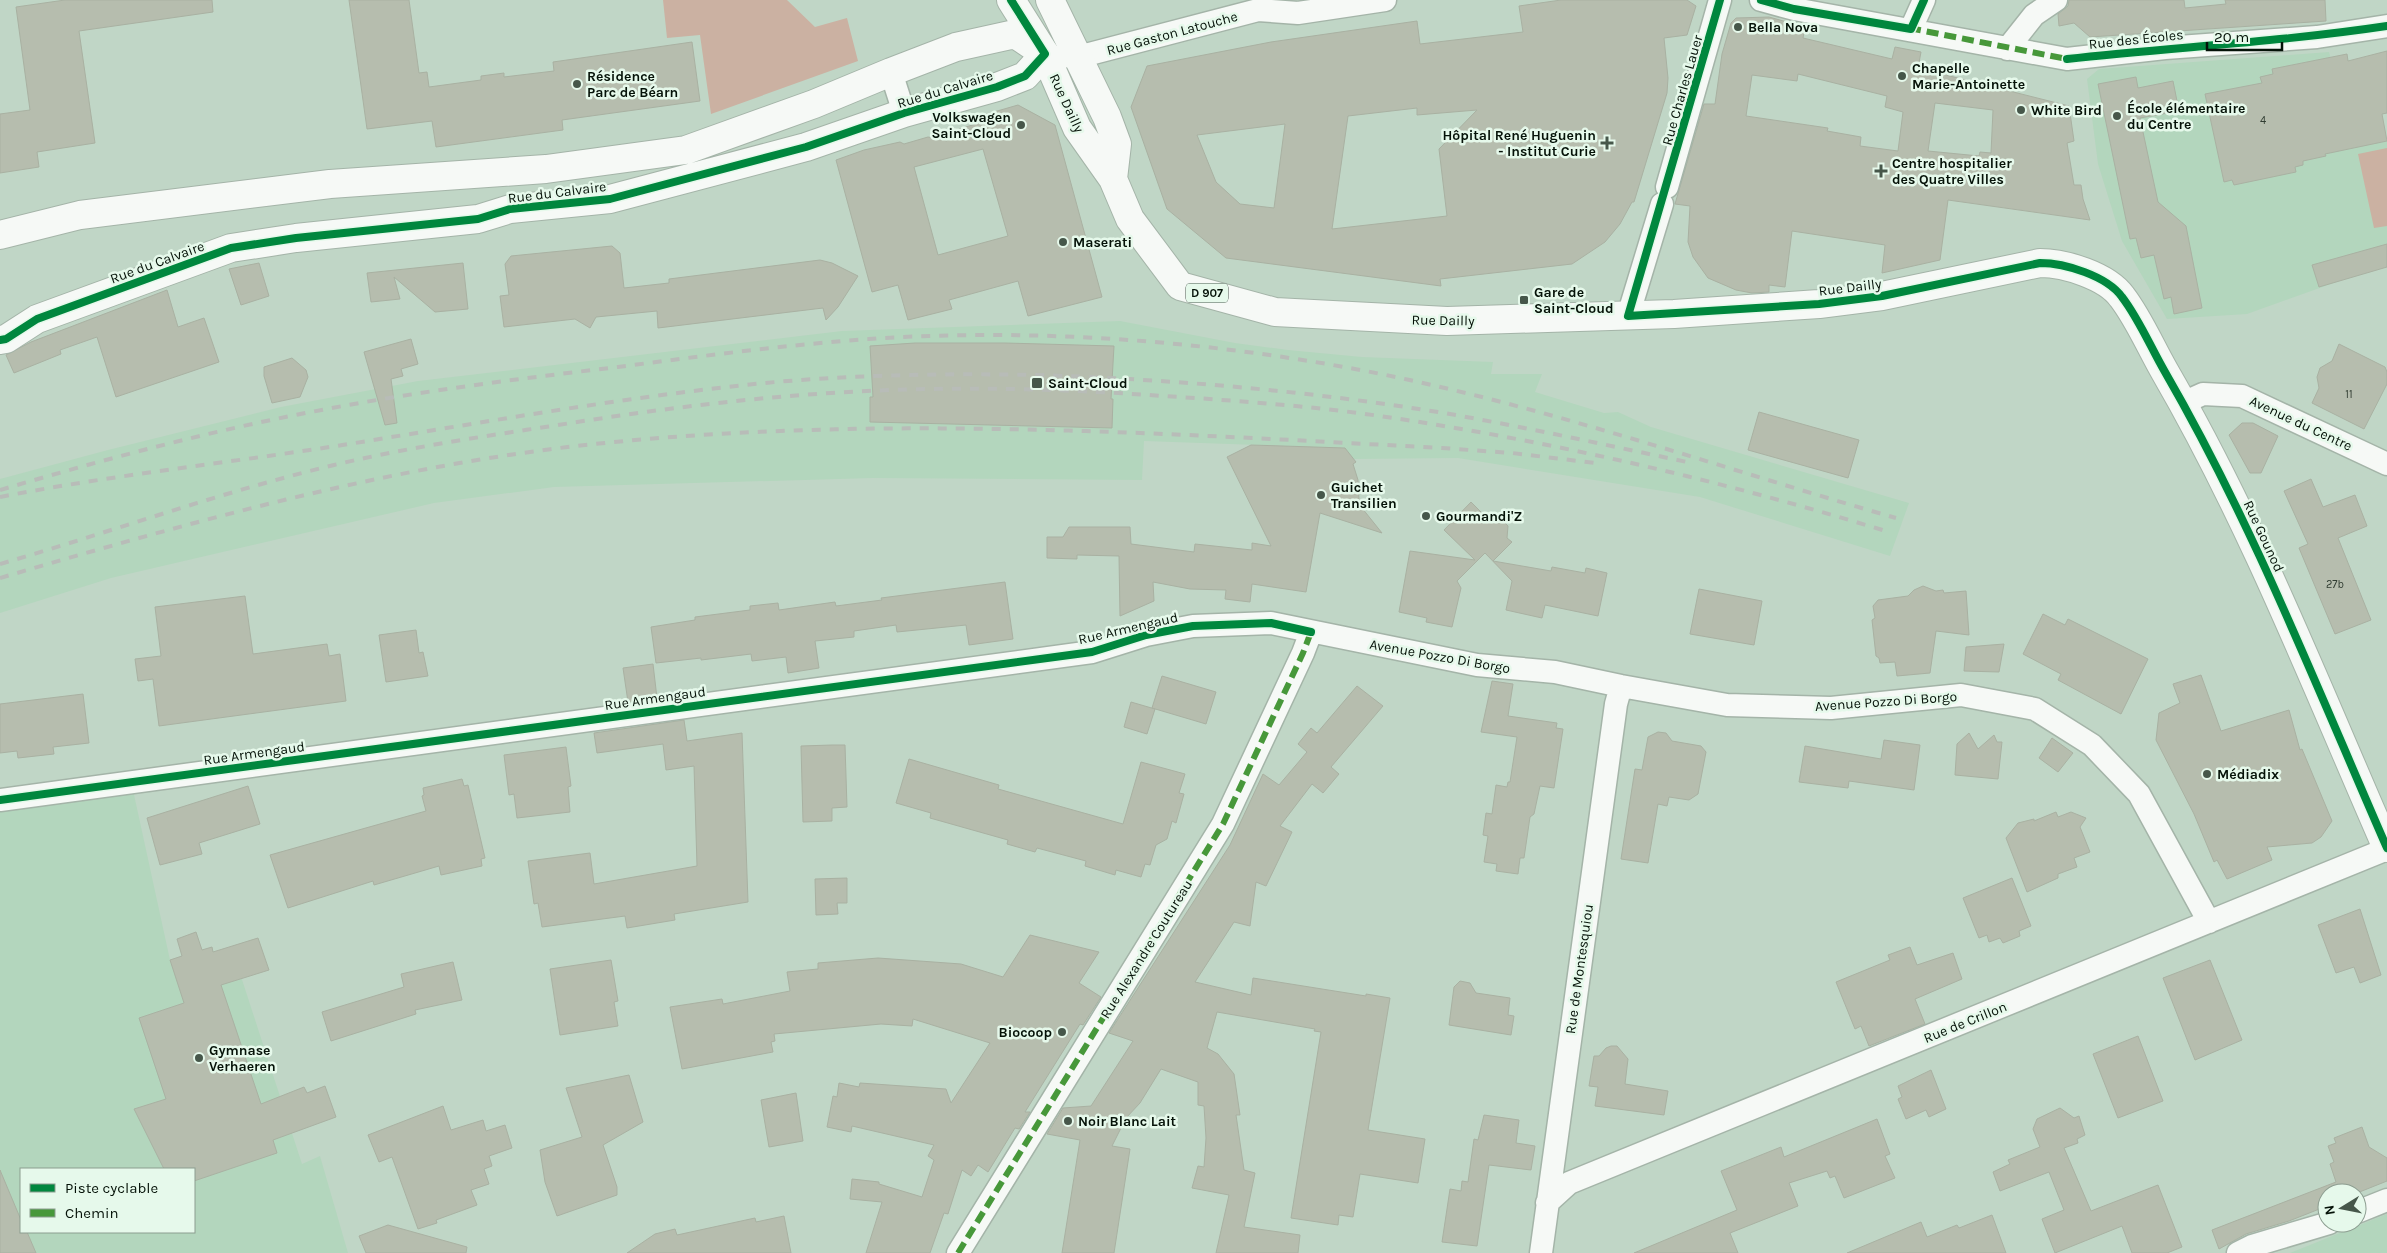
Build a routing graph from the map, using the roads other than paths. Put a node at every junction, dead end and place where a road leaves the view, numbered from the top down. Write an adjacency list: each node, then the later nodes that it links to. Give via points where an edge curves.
1 (1010, 0): 12 (main road, Rue Dailly / D 907)
2 (1050, 0): 13 (main road, Rue Dailly / D 907)
3 (1385, 0): 8 (street, Rue Gaston Latouche, via 1298,13)
4 (1720, 0): 19 (street, Rue Charles Lauer)
5 (1761, 0): 10 (street, Rue des Écoles, via 1794,9)
6 (1924, 0): 10 (street)
7 (2056, 0): 11 (street, via 2034,15)
8 (1260, 3): 13 (street, Rue Gaston Latouche)
9 (2387, 26): 11 (street, Rue des Écoles, via 2317,36 2067,59)
10 (1911, 29): 11 (street, Rue des Écoles)
11 (2007, 49)
12 (1045, 54): 13 (street, Rue Gaston Latouche); 14 (main road, Rue du Calvaire, via 1015,34 956,47); 15 (main road, Rue du Calvaire, via 1025,76); 16 (main road, Rue Dailly / D 907, via 1077,128)
13 (1078, 57): 16 (main road, Rue Dailly / D 907, via 1117,144)
14 (890, 72): 15 (street); 17 (main road, Rue du Calvaire, via 814,104 686,150 546,169 330,184 80,215)
15 (904, 113): 20 (main road, Rue du Calvaire, via 806,147 610,199 510,209 478,219 231,248 37,320)
16 (1113, 179): 19 (main road, Rue Dailly / D 907, via 1130,219 1180,286 1275,312 1446,321)
17 (0, 235)
18 (2073, 268): 19 (main road, Rue Dailly / D 907, via 2040,263 1882,296 1819,304); 21 (main road, Rue Gounod / D 907, via 2099,279 2121,295)
19 (1628, 316)
20 (2, 338)
21 (2183, 403): 22 (street, Avenue du Centre, via 2203,394 2242,396); 26 (main road, Rue Gounod / D 907, via 2245,522)
22 (2387, 464)
23 (1311, 632): 24 (street, Avenue Pozzo Di Borgo, via 1477,665 1555,672); 25 (street, Rue Armengaud, via 1271,623 1193,626 1146,635 1092,652); 32 (street, Rue Alexandre Coutureau, via 1223,824)
24 (1621, 686): 27 (street, Avenue Pozzo Di Borgo, via 1727,705 1831,708 1961,695 2035,709 2092,745 2139,794); 29 (street, Rue de Montesquiou)
25 (0, 800)
26 (2387, 849): 27 (street, Rue de Crillon)
27 (2209, 922): 29 (street, Rue de Crillon, via 1569,1183)
28 (2387, 1200): 30 (street)
29 (1547, 1203): 33 (street, Rue de Montesquiou)
30 (2367, 1208)
31 (2317, 1227): 34 (street)
32 (958, 1253)
33 (1541, 1253)
34 (2238, 1253)

